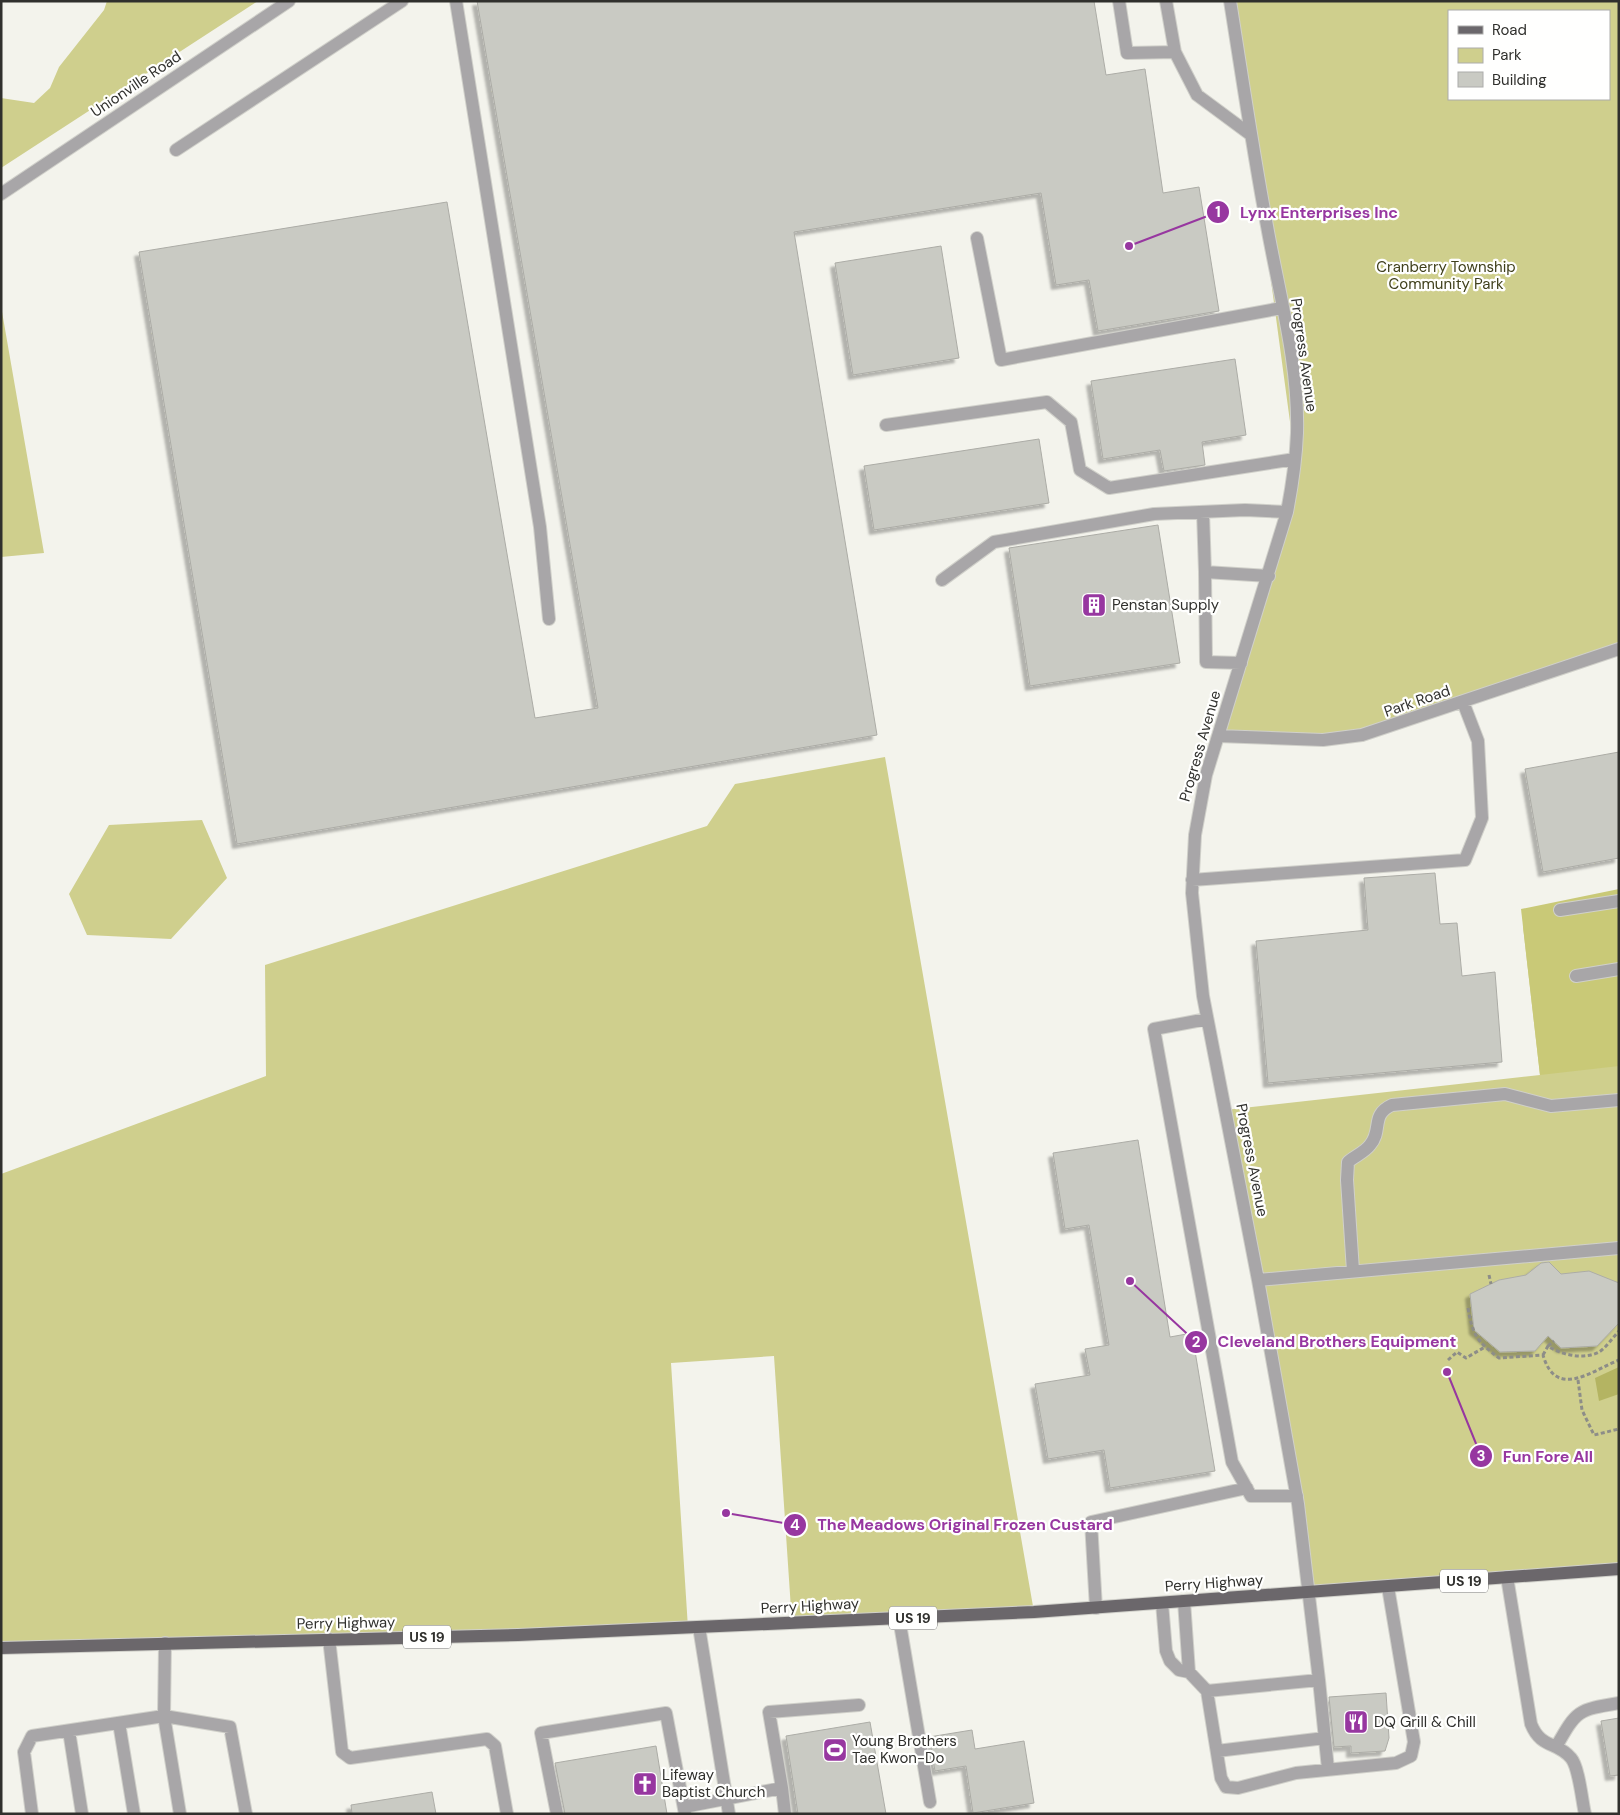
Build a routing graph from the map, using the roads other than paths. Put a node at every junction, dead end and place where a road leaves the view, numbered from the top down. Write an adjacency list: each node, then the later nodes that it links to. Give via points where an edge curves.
1 (289, 1): 10 (street, Unionville Road)
2 (402, 1): 9 (street)
3 (456, 1): 20 (street, via 540,528)
4 (1119, 1): 7 (street, via 1127,53)
5 (1166, 1): 7 (street)
6 (1230, 1): 8 (street, Progress Avenue)
7 (1175, 52): 8 (street, via 1197,95)
8 (1251, 134): 12 (street, Progress Avenue)
9 (176, 150)
10 (1, 194)
11 (977, 238): 12 (street, via 1001,360)
12 (1282, 308): 14 (street, Progress Avenue, via 1296,405)
13 (886, 425): 14 (street, via 1048,402 1071,422 1080,470 1109,488)
14 (1295, 459): 16 (street, Progress Avenue)
15 (1203, 512): 16 (street); 17 (street); 19 (street, via 1154,514 994,542)
16 (1287, 512): 18 (street, Progress Avenue)
17 (1205, 572): 18 (street); 22 (street, via 1206,662)
18 (1269, 576): 22 (street, Progress Avenue)
19 (942, 580)
20 (549, 619)
21 (1619, 649): 23 (street, Park Road)
22 (1241, 663): 24 (street, Progress Avenue)
23 (1463, 702): 24 (street, Park Road, via 1343,739); 25 (street, via 1478,741 1482,818 1465,860)
24 (1218, 736): 25 (street, Progress Avenue, via 1200,806)
25 (1192, 880): 30 (street, Progress Avenue, via 1198,962)
26 (1619, 901): 27 (street)
27 (1560, 910)
28 (1619, 969): 29 (street)
29 (1576, 976)
30 (1207, 1020): 34 (street, Progress Avenue); 35 (street, via 1154,1028 1232,1462)
31 (1619, 1100): 33 (street, via 1551,1106 1505,1094 1392,1105 1383,1109 1377,1120 1373,1142 1348,1162)
32 (1619, 1248): 33 (street)
33 (1352, 1271): 34 (street)
34 (1258, 1280): 36 (street, Progress Avenue)
35 (1247, 1488): 36 (street, via 1251,1496); 43 (street, via 1091,1522)
36 (1297, 1496): 40 (street, Progress Avenue)
37 (1619, 1568): 38 (main road, Perry Highway / US 19)
38 (1508, 1577): 39 (main road, Perry Highway / US 19); 58 (street, via 1531,1724 1536,1736)
39 (1388, 1587): 40 (main road, Perry Highway / US 19); 60 (street, via 1414,1742 1411,1756 1396,1763)
40 (1309, 1593): 41 (main road, Perry Highway / US 19); 50 (street, Progress Avenue)
41 (1184, 1601): 42 (main road, Perry Highway / US 19); 49 (street)
42 (1162, 1603): 43 (main road, Perry Highway / US 19); 49 (street, via 1168,1658 1174,1667)
43 (1096, 1608): 44 (main road, Perry Highway / US 19)
44 (899, 1618): 45 (main road, Perry Highway / US 19); 63 (street)
45 (699, 1628): 46 (main road, Perry Highway / US 19); 62 (street)
46 (329, 1639): 47 (main road, Perry Highway / US 19); 70 (street, via 342,1752 350,1758 487,1739 495,1746)
47 (165, 1643): 48 (main road, Perry Highway / US 19); 54 (street)
48 (1, 1648)
49 (1189, 1672): 51 (street)
50 (1320, 1680): 51 (street); 57 (street, Progress Avenue)
51 (1207, 1691): 59 (street)
52 (1619, 1703): 58 (street, via 1589,1708 1577,1714)
53 (859, 1705): 61 (street, via 769,1712)
54 (164, 1716): 55 (street); 68 (street); 69 (street, via 230,1727)
55 (119, 1723): 56 (street); 67 (street)
56 (69, 1730): 65 (street, via 32,1736 24,1752); 66 (street)
57 (1325, 1738): 59 (street); 60 (street, Progress Avenue)
58 (1556, 1747): 74 (street, via 1573,1760)
59 (1217, 1751): 60 (street, via 1221,1778 1226,1787 1238,1788 1296,1773)
60 (1328, 1769)
61 (782, 1788): 62 (street); 73 (street)
62 (726, 1798): 64 (street); 72 (street)
63 (930, 1802)
64 (685, 1810): 71 (street, via 666,1713 542,1733)
65 (32, 1814)
66 (82, 1814)
67 (134, 1814)
68 (180, 1814)
69 (246, 1814)
70 (507, 1814)
71 (557, 1814)
72 (729, 1814)
73 (786, 1814)
74 (1585, 1814)

